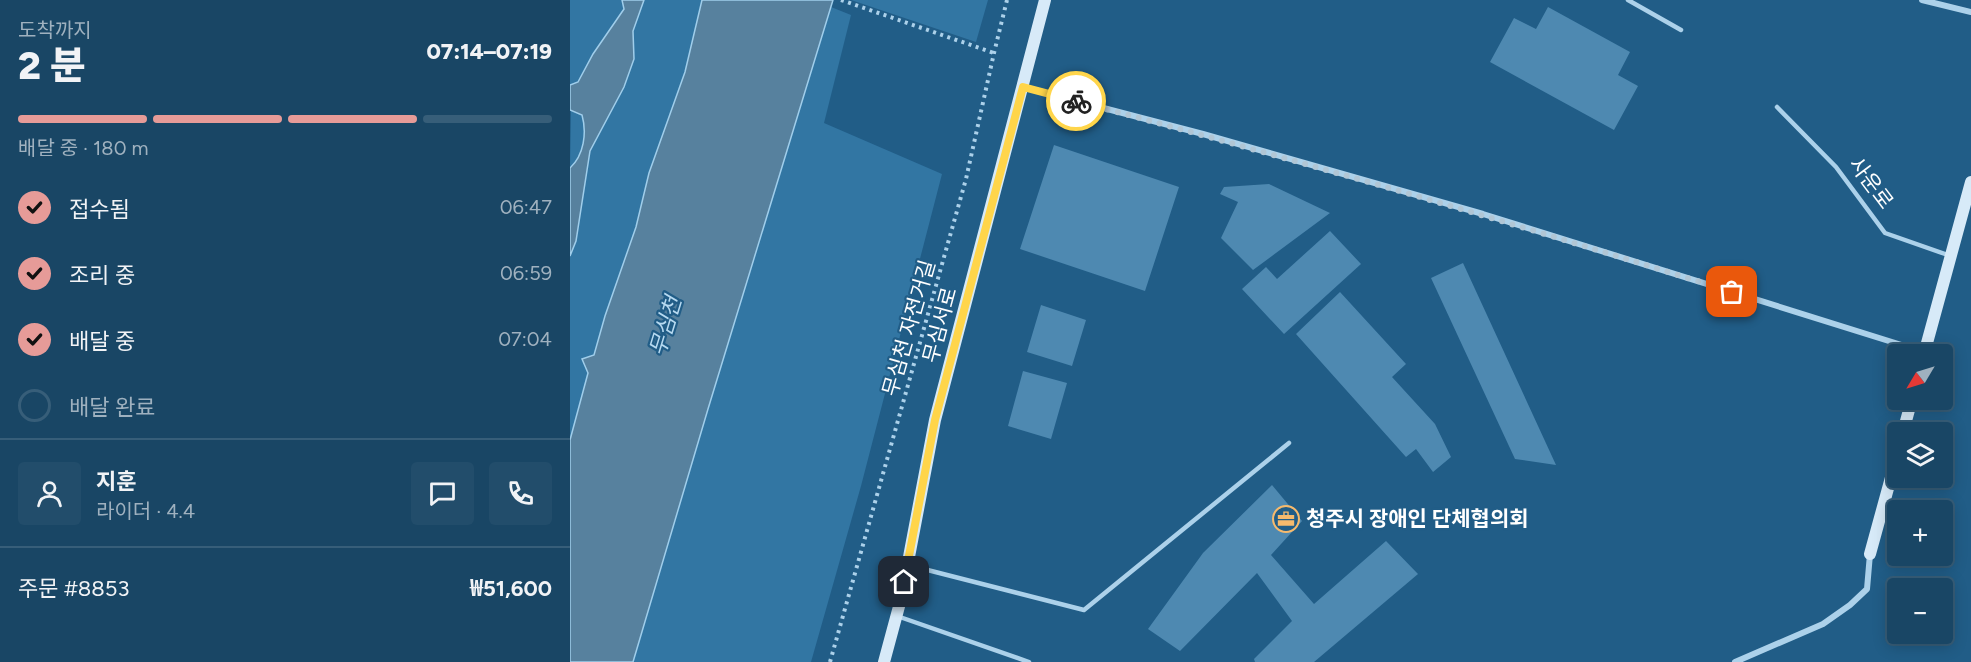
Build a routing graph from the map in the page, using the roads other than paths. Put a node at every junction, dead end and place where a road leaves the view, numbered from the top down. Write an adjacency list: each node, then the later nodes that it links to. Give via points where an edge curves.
1 (1045, 0): 6 (street, 무심서로)
2 (1628, 0): 5 (lane)
3 (1922, 0): 4 (street)
4 (1971, 12)
5 (1681, 30)
6 (1023, 87): 11 (street, via 1483,214); 16 (street, 무심서로, via 935,420)
7 (1777, 107): 10 (lane, 사운로, via 1836,167 1885,234)
8 (1971, 182): 9 (street)
9 (1969, 197): 10 (street)
10 (1951, 256): 12 (street)
11 (1896, 344)
12 (1927, 344)
13 (1289, 443): 16 (lane, via 1084,610)
14 (1888, 488): 15 (street)
15 (1870, 554): 20 (street, via 1867,589 1850,605 1823,624)
16 (908, 565): 17 (street, 무심서로)
17 (897, 616): 18 (street, 무심서로); 19 (lane)
18 (884, 662)
19 (1029, 662)
20 (1735, 662)

